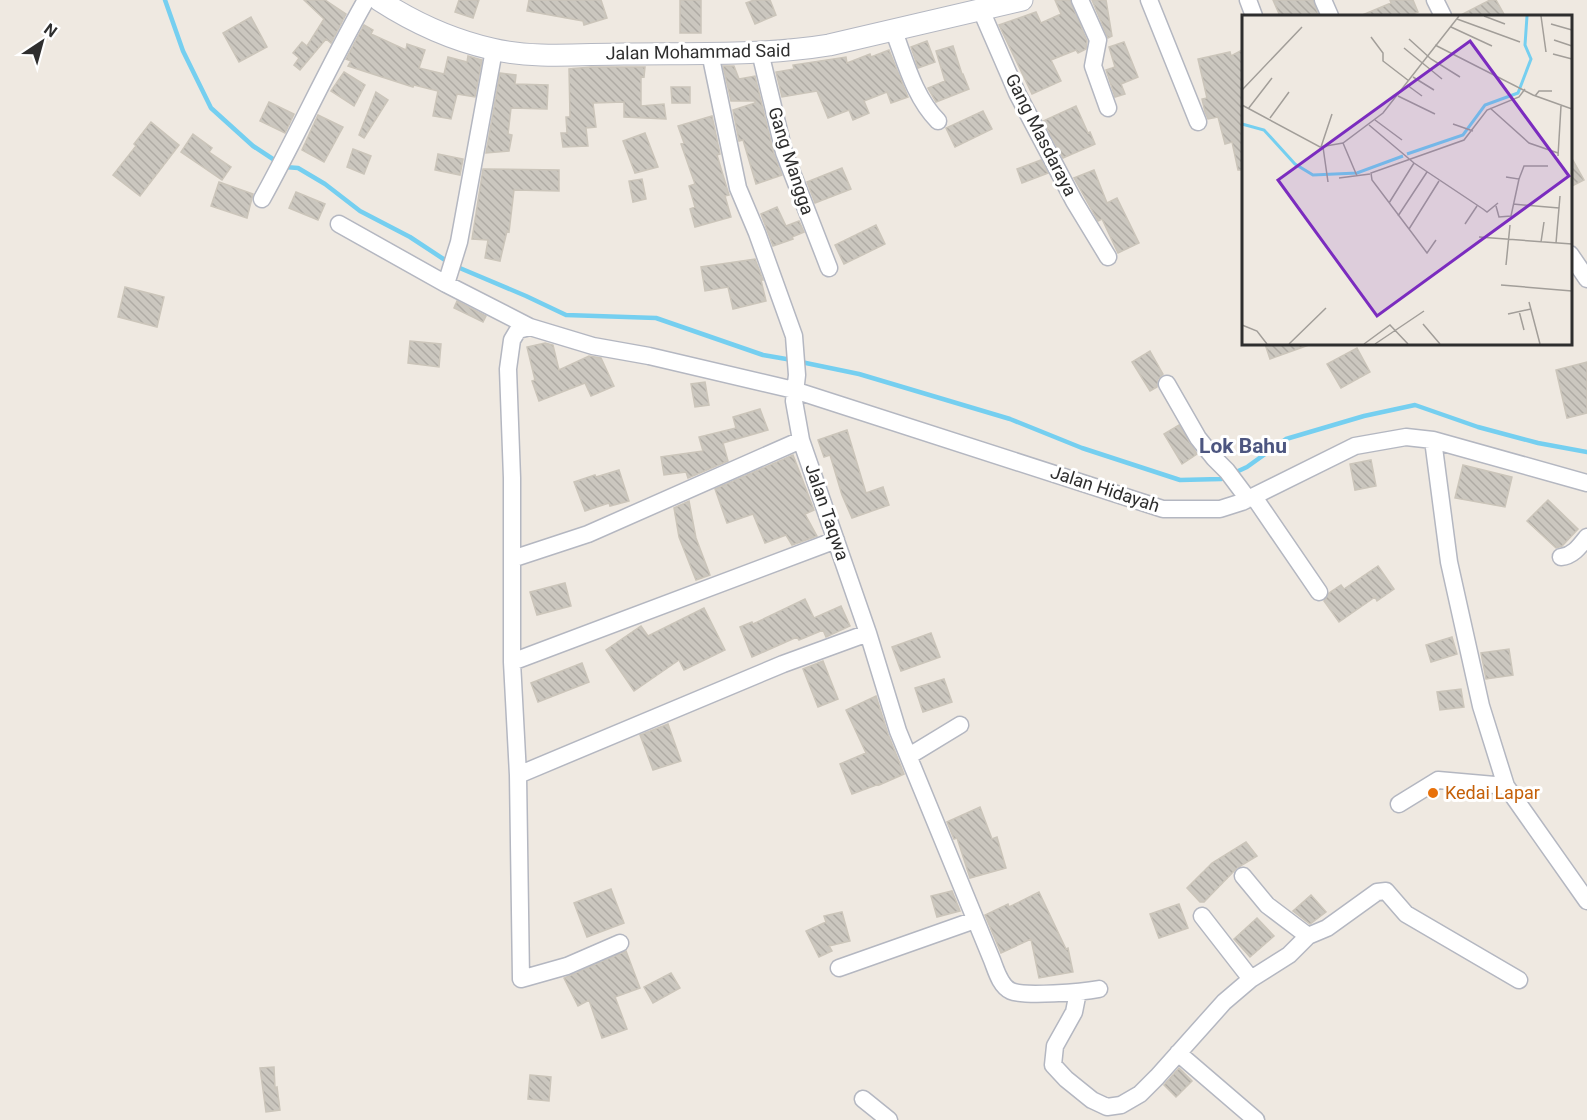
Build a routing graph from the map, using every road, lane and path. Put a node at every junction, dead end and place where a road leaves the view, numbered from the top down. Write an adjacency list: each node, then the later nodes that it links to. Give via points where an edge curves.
1 (366, 0): 20 (street)
2 (379, 0): 14 (street, Jalan Mohammad Said, via 434,29)
3 (1022, 0): 9 (street, Jalan Mohammad Said)
4 (1080, 0): 17 (street, via 1098,40 1093,66)
5 (1149, 0): 19 (street)
6 (1248, 0): 10 (street)
7 (1323, 0): 11 (street)
8 (1435, 0): 12 (street)
9 (981, 10): 13 (street, Jalan Mohammad Said); 22 (street, Gang Masdaraya, via 1017,93)
10 (1254, 15)
11 (1330, 15)
12 (1442, 15)
13 (893, 29): 16 (street, Jalan Mohammad Said, via 829,45); 18 (street, via 920,97)
14 (494, 50): 15 (street, Jalan Mohammad Said, via 548,55); 25 (street, via 459,242)
15 (710, 52): 16 (street, Jalan Mohammad Said); 28 (street, Jalan Taqwa, via 738,188 794,336)
16 (760, 52): 24 (street, Gang Mangga, via 784,152)
17 (1108, 108)
18 (938, 121)
19 (1198, 122)
20 (262, 200)
21 (339, 224): 25 (street, Jalan Hidayah)
22 (1108, 257)
23 (1572, 257): 26 (street)
24 (829, 268)
25 (448, 279): 27 (street, Jalan Hidayah)
26 (1587, 279)
27 (530, 327): 28 (street, Jalan Hidayah, via 593,346); 37 (street, via 518,330 512,340 508,369)
28 (795, 383): 30 (street, Jalan Taqwa); 33 (street, Jalan Hidayah, via 1163,509 1220,508)
29 (1167, 384): 33 (street, via 1198,438)
30 (801, 440): 35 (street, Jalan Taqwa); 37 (street, via 588,534)
31 (1432, 440): 32 (street, Jalan Hidayah); 33 (street, Jalan Hidayah, via 1406,437 1355,446); 44 (street, via 1449,562 1481,706)
32 (1587, 483)
33 (1251, 498): 38 (street)
34 (1587, 537): 36 (street, via 1568,556)
35 (836, 540): 39 (street, Jalan Taqwa); 40 (street)
36 (1561, 557)
37 (512, 559): 40 (street)
38 (1319, 592)
39 (868, 633): 42 (street, Jalan Taqwa); 43 (street, via 783,664)
40 (512, 662): 43 (street)
41 (960, 725): 42 (street)
42 (909, 756): 49 (street, Jalan Taqwa)
43 (519, 775): 51 (street, via 521,979 567,966)
44 (1506, 786): 45 (street, via 1438,780); 47 (street)
45 (1399, 804)
46 (1243, 876): 50 (street, via 1267,905)
47 (1587, 901)
48 (1202, 916): 53 (street)
49 (975, 921): 52 (street); 56 (street, Jalan Taqwa, via 1001,982 1010,991)
50 (1308, 936): 53 (street, via 1289,956); 54 (street, via 1327,928 1377,891 1386,891 1406,914)
51 (620, 943)
52 (839, 968)
53 (1251, 979): 57 (street, via 1224,1002)
54 (1519, 980)
55 (1099, 988): 56 (street)
56 (1078, 992): 57 (street, via 1074,1012 1055,1046 1053,1065 1092,1100 1107,1107 1121,1106 1140,1094)
57 (1178, 1053): 60 (street)
58 (863, 1099): 59 (street)
59 (889, 1120)
60 (1256, 1120)

